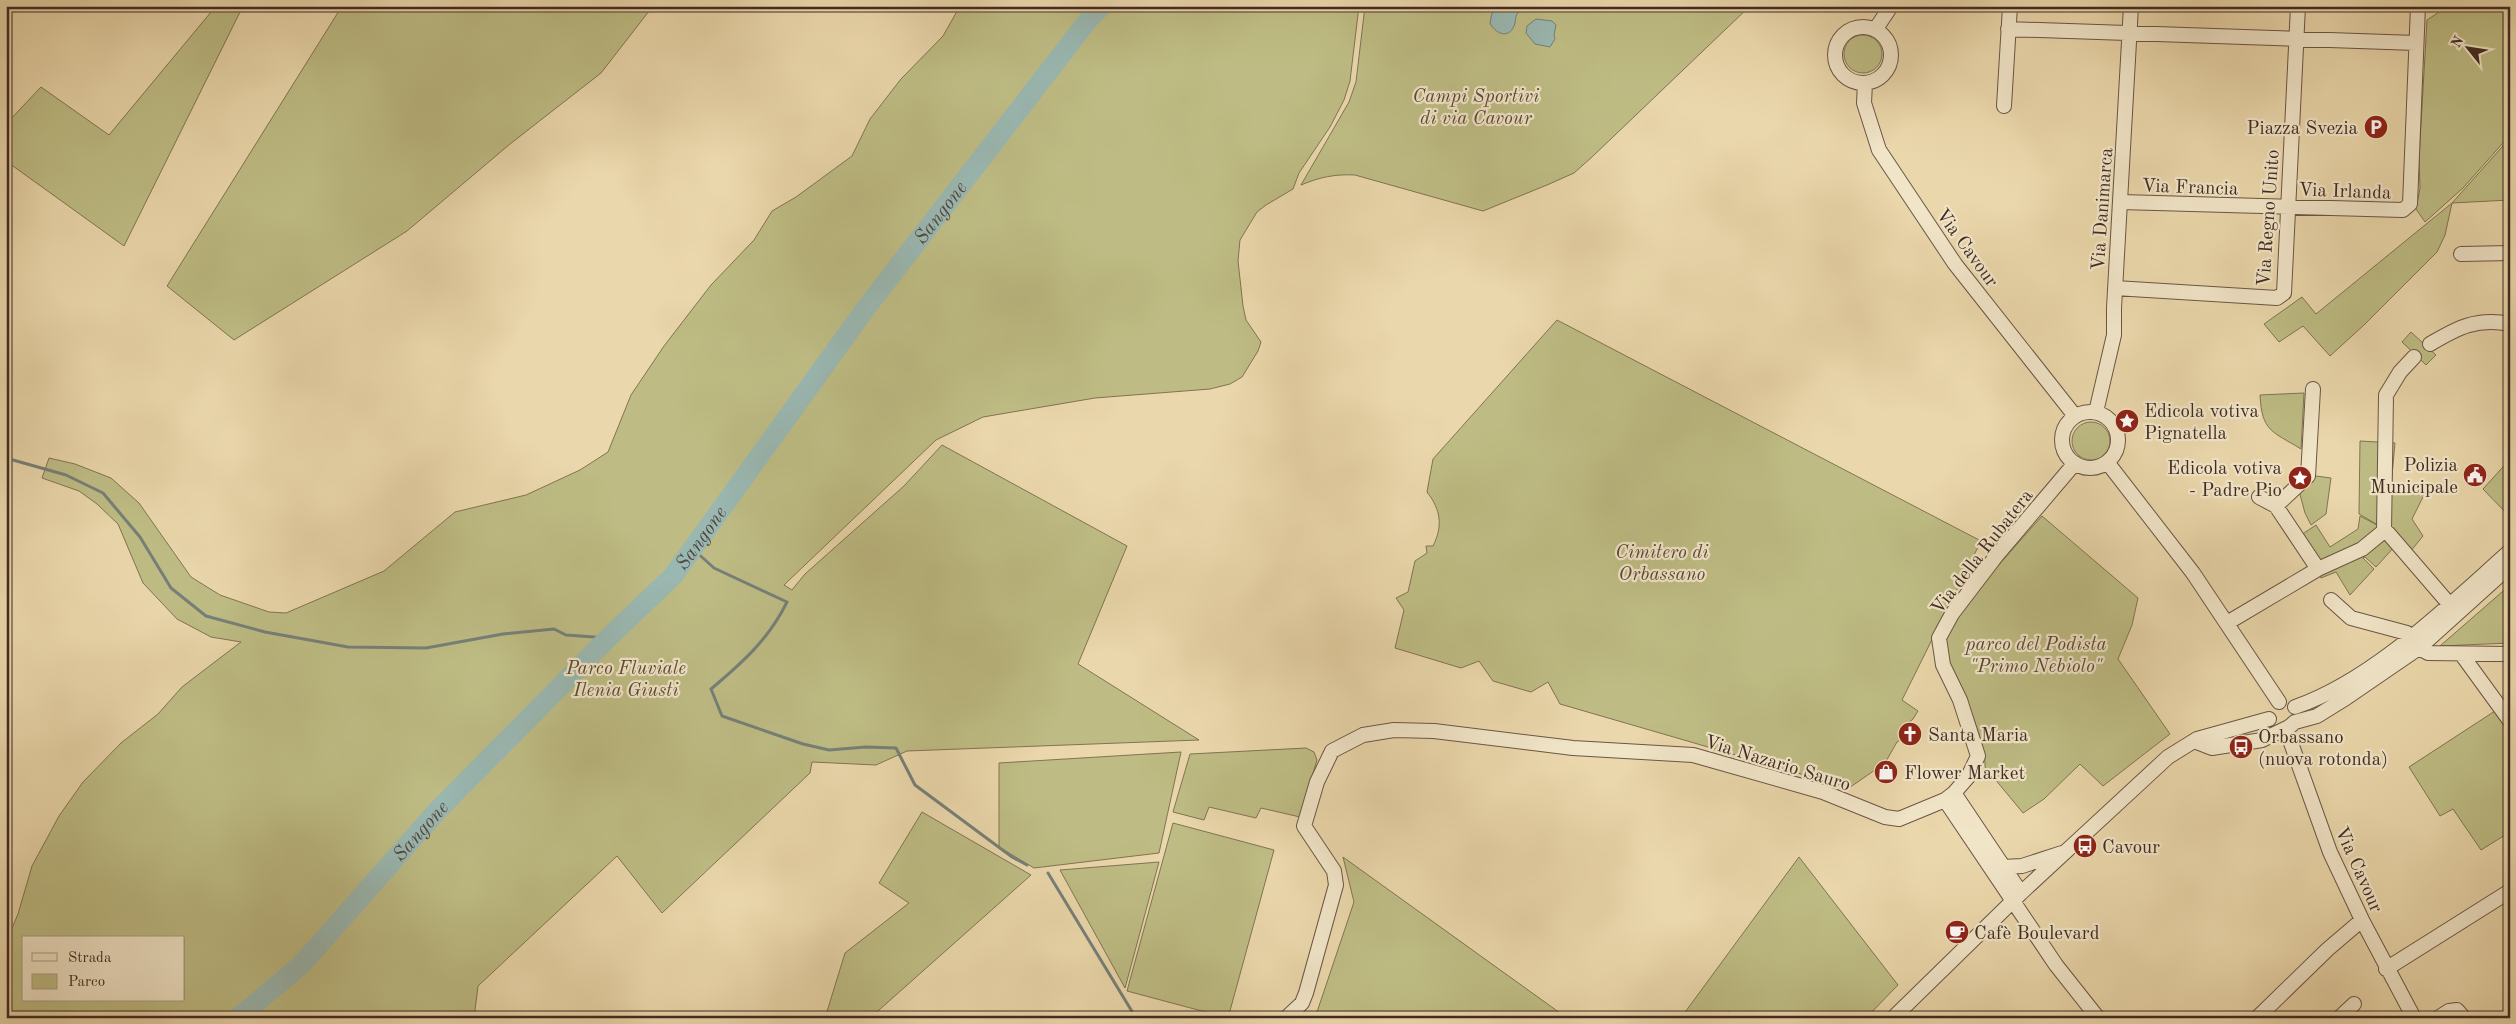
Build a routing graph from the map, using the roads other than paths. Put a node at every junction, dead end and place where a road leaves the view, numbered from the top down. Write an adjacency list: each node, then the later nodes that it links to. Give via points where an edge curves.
1 (1891, 6): 7 (street)
2 (2010, 6): 6 (street)
3 (2130, 6): 8 (street, Via Danimarca)
4 (2298, 6): 9 (street, Via Regno Unito)
5 (2418, 6): 10 (street, Via Irlanda)
6 (2008, 29): 8 (street); 12 (street)
7 (1875, 30): 11 (street, via 1888,42 1891,60 1882,76); 11 (street, via 1866,27 1849,31 1842,37 1835,54 1836,63 1847,78)
8 (2130, 34): 9 (street); 13 (street, Via Danimarca)
9 (2297, 40): 10 (street); 14 (street, Via Regno Unito)
10 (2416, 44): 14 (street, Via Irlanda, via 2410,204 2403,210)
11 (1865, 83): 23 (street, Via Cavour, via 1864,103 1879,150 1955,264)
12 (2004, 106)
13 (2121, 202): 14 (street, Via Francia); 17 (street, Via Danimarca)
14 (2288, 207): 17 (street, Via Regno Unito, via 2284,293 2277,298)
15 (2461, 254): 16 (street)
16 (2510, 254)
17 (2115, 288): 22 (street, Via Danimarca, via 2114,335)
18 (2510, 324): 19 (street, via 2497,321 2462,326)
19 (2430, 344)
20 (2414, 357): 31 (street, via 2386,395 2384,531 2362,549)
21 (2313, 389): 27 (street, via 2308,476)
22 (2096, 412): 23 (street); 24 (street, via 2111,422 2116,430 2117,448)
23 (2075, 416): 25 (street, via 2068,423 2062,440 2064,449)
24 (2107, 462): 25 (street, via 2091,468); 34 (street, via 2193,573)
25 (2075, 463): 44 (street, Via della Rubatera, via 1997,555 1952,614 1939,638 1943,665 1960,700 1978,756 1968,777)
26 (2259, 497): 27 (street)
27 (2276, 506): 31 (street)
28 (2388, 533): 33 (street)
29 (2510, 551): 33 (street)
30 (2510, 566): 35 (street)
31 (2318, 569): 34 (street)
32 (2331, 600): 35 (street, via 2351,618 2402,630)
33 (2450, 605): 35 (street)
34 (2227, 624): 39 (street)
35 (2415, 643): 37 (street, via 2436,654); 38 (street, via 2318,699); 41 (street, via 2331,707)
36 (2510, 654): 37 (street)
37 (2462, 655): 40 (street)
38 (2294, 707): 39 (street, via 2288,702); 41 (street, via 2297,714)
39 (2273, 710): 41 (street, via 2276,727); 42 (street); 43 (street, via 2188,732 2175,744)
40 (2510, 721)
41 (2290, 726): 42 (street, via 2262,740 2212,748); 49 (street, Via Cavour, via 2330,852)
42 (2194, 741): 43 (street)
43 (2168, 758): 45 (street)
44 (1948, 795): 46 (street); 48 (street); 52 (street, Via Nazario Sauro, via 1899,819 1885,817 1823,792 1693,755 1573,748 1434,730 1394,730 1363,735 1332,751 1317,782 1304,826 1334,871 1336,885 1306,993)
45 (2065, 852): 46 (street, via 2022,866); 48 (street)
46 (2003, 867): 48 (street)
47 (2510, 891): 50 (street)
48 (2017, 898): 53 (street); 54 (street, via 2056,965)
49 (2362, 920): 50 (street, Via Cavour); 55 (street)
50 (2386, 969): 57 (street, Via Cavour)
51 (2354, 1004): 56 (street)
52 (1286, 1018)
53 (1893, 1018)
54 (2098, 1018)
55 (2257, 1018)
56 (2339, 1018)
57 (2414, 1018)
58 (2438, 1018): 59 (street, via 2457,1010)
59 (2464, 1018)

